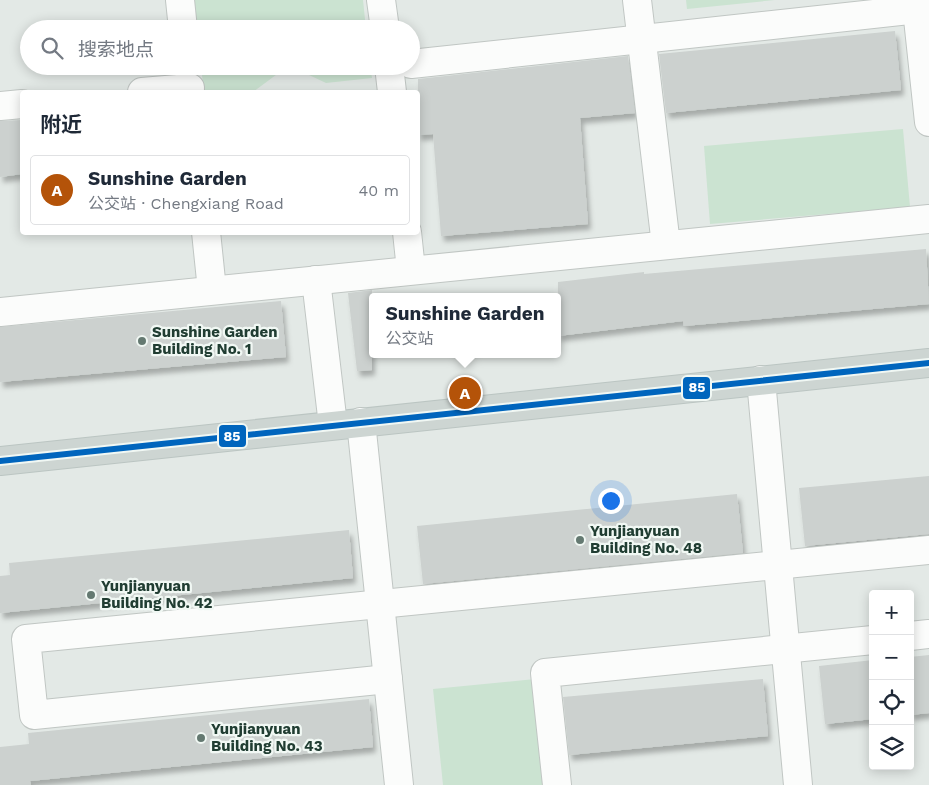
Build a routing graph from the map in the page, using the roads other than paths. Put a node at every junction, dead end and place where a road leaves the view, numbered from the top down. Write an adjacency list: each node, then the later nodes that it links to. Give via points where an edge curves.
1 (180, 0): 5 (street)
2 (382, 0): 6 (street)
3 (637, 0): 7 (street)
4 (920, 6): 7 (street); 15 (street)
5 (182, 20)
6 (384, 20)
7 (641, 39): 8 (street); 19 (street)
8 (420, 63)
9 (390, 75): 12 (street)
10 (189, 82): 11 (street)
11 (151, 90)
12 (392, 90)
13 (20, 104): 14 (street)
14 (0, 106)
15 (929, 122)
16 (929, 219): 19 (street)
17 (206, 235): 22 (street)
18 (407, 235): 20 (street)
19 (666, 245): 20 (street)
20 (411, 270): 21 (street)
21 (316, 280): 22 (street); 27 (street)
22 (212, 290): 23 (street)
23 (0, 312)
24 (929, 363): 25 (main road)
25 (761, 380): 26 (main road); 30 (street)
26 (361, 422): 27 (main road); 31 (street)
27 (333, 425): 28 (main road)
28 (0, 461)
29 (929, 550): 30 (street)
30 (778, 565): 31 (street); 35 (street)
31 (380, 604): 36 (street); 36 (street, via 26,639 34,715)
32 (929, 634): 33 (street)
33 (914, 636)
34 (869, 640): 35 (street)
35 (785, 649): 38 (street, via 546,673); 39 (street)
36 (388, 679): 37 (street)
37 (399, 785)
38 (557, 785)
39 (798, 785)

